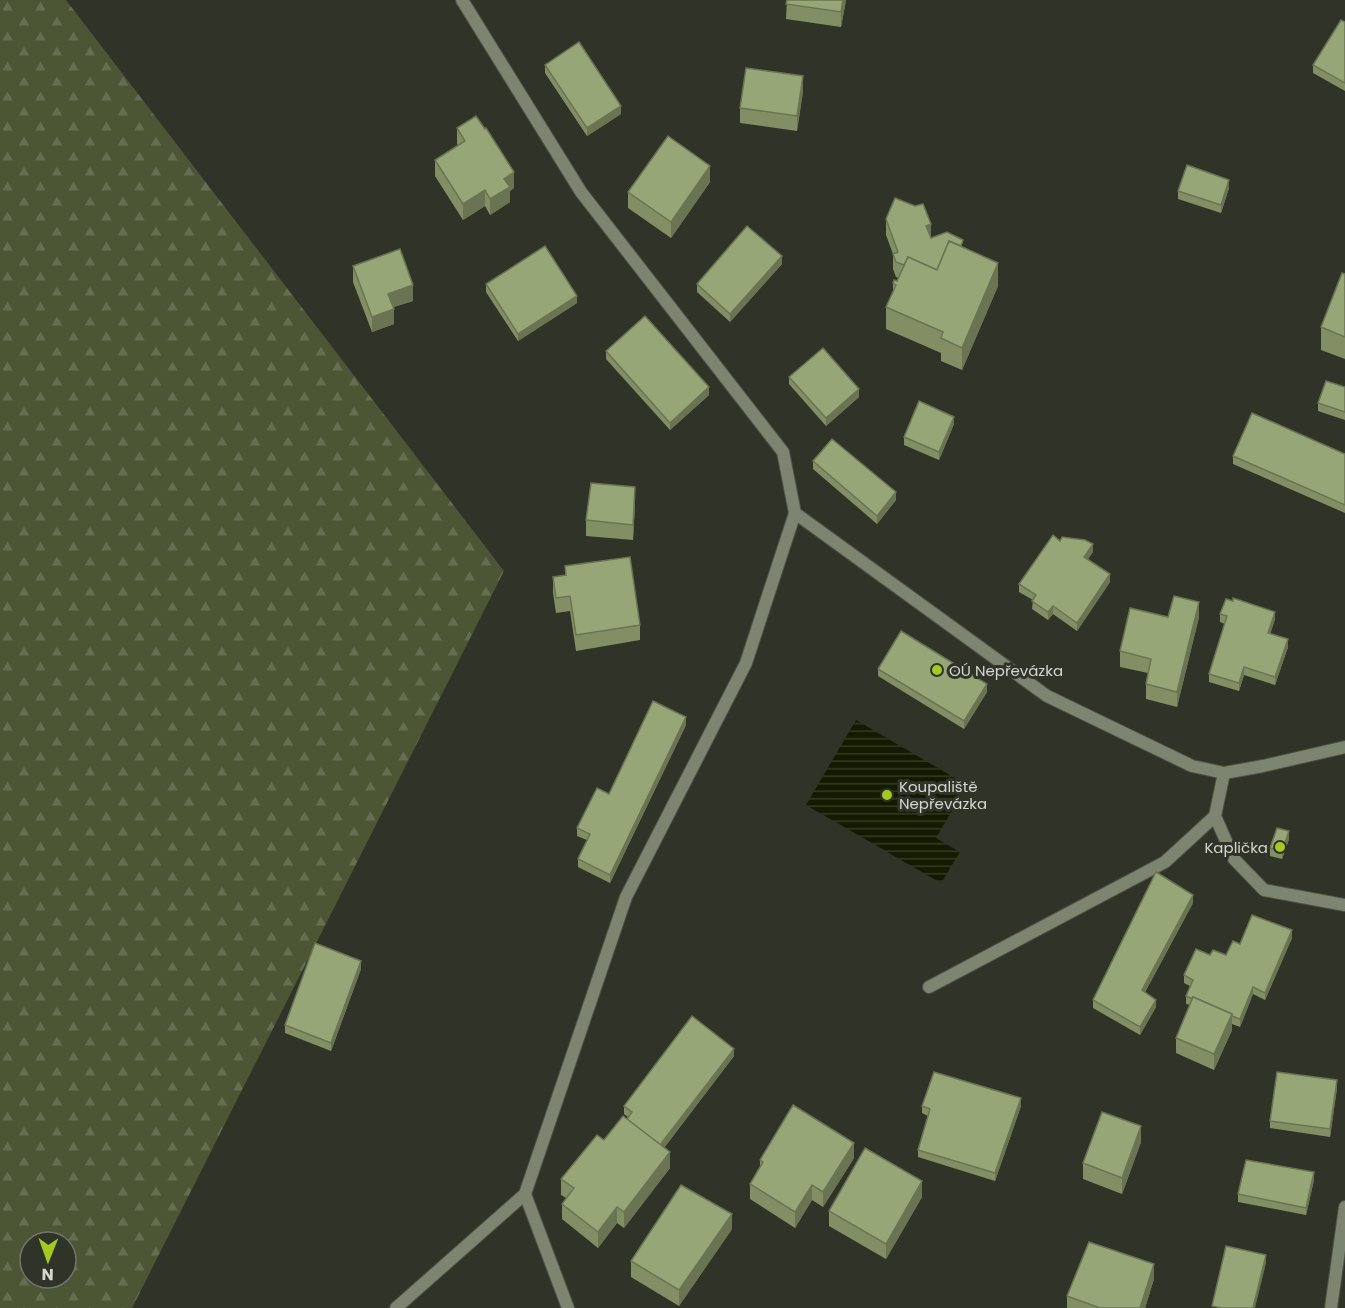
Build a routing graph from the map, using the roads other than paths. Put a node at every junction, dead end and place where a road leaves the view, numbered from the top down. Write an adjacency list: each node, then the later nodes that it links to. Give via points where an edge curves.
1 (462, 0): 2 (street, via 580,192 783,452)
2 (795, 513): 4 (street, via 1047,696 1192,766); 8 (street, via 746,663 626,897)
3 (1345, 747): 4 (street)
4 (1224, 773): 5 (street)
5 (1215, 816): 6 (street, via 1234,858 1264,890); 7 (street, via 1165,862)
6 (1345, 905)
7 (929, 987)
8 (525, 1194): 10 (street); 11 (street)
9 (1345, 1207): 12 (street)
10 (396, 1308)
11 (568, 1308)
12 (1330, 1308)

